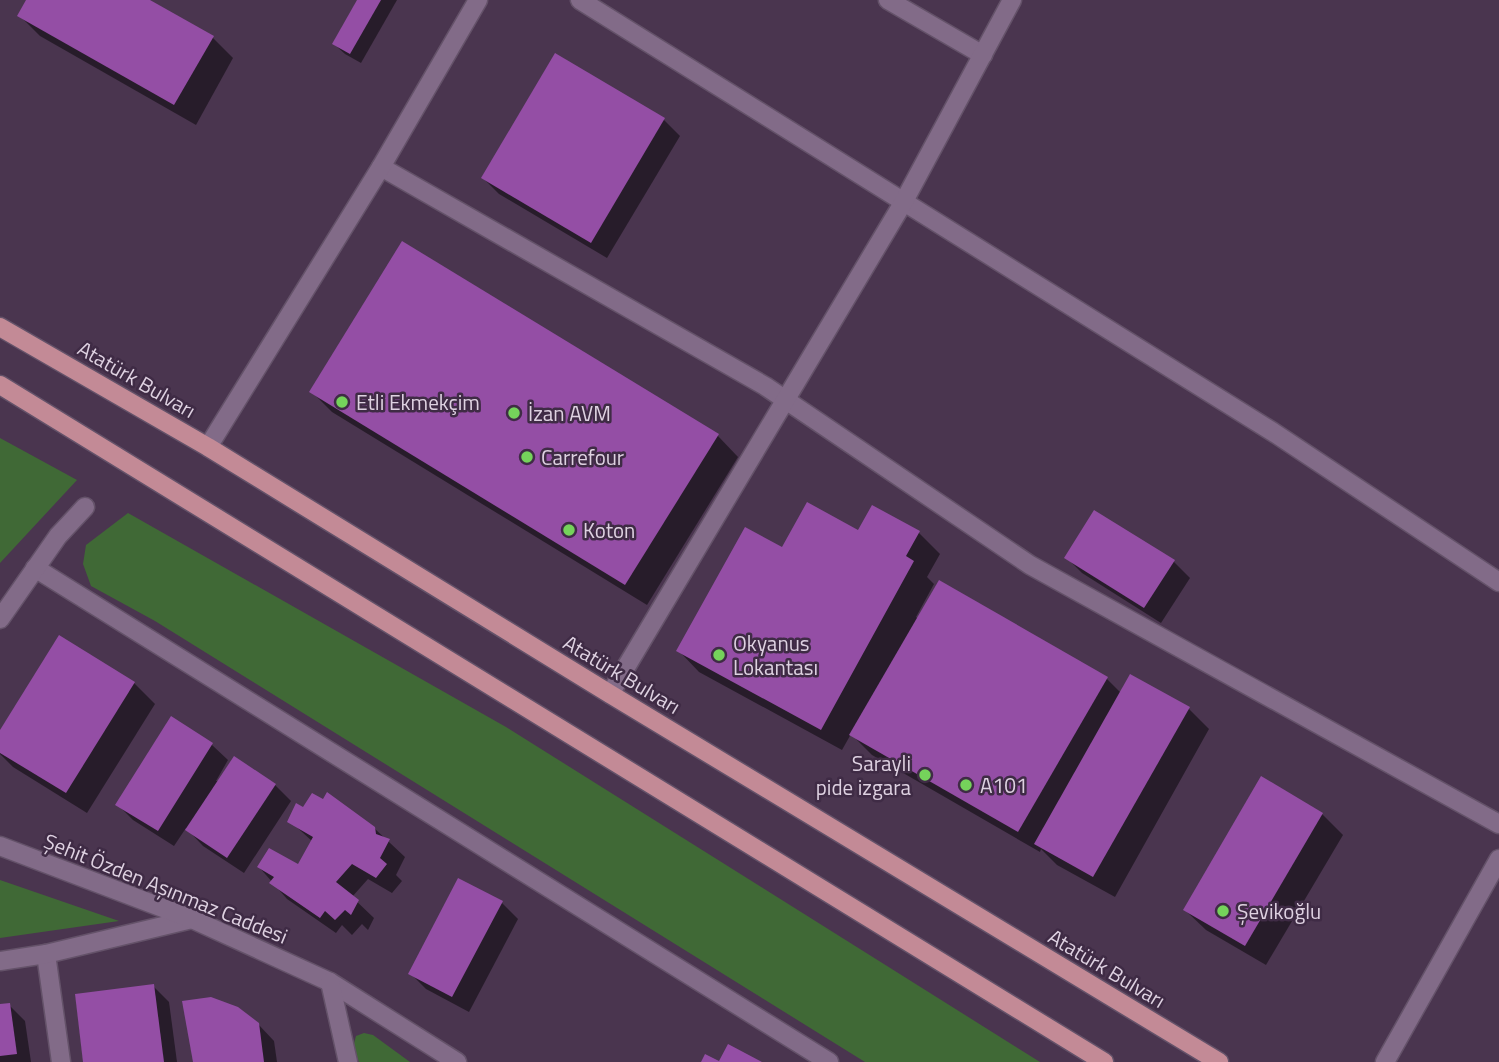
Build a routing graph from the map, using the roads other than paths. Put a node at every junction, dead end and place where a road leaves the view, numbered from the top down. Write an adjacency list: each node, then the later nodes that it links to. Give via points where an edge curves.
1 (478, 0): 6 (street)
2 (580, 0): 7 (street)
3 (888, 0): 5 (street)
4 (1012, 0): 5 (street)
5 (983, 55): 7 (street)
6 (382, 167): 10 (street); 11 (street)
7 (904, 203): 10 (street); 14 (street, via 1273,432)
8 (0, 327): 11 (main road, Atatürk Bulvarı)
9 (0, 385): 28 (main road)
10 (786, 401): 16 (street); 17 (street, via 1030,565)
11 (208, 447): 16 (main road, Atatürk Bulvarı)
12 (85, 507): 13 (street)
13 (35, 568): 15 (street); 27 (street)
14 (1499, 582)
15 (0, 619)
16 (610, 694): 29 (main road, Atatürk Bulvarı)
17 (1499, 824)
18 (0, 846): 20 (street, Şehit Özden Aşınmaz Caddesi)
19 (1499, 859): 30 (street)
20 (192, 919): 21 (street); 23 (street, Şehit Özden Aşınmaz Caddesi)
21 (46, 954): 22 (street); 24 (street)
22 (0, 961)
23 (330, 982): 25 (street); 26 (street, Şehit Özden Aşınmaz Caddesi)
24 (61, 1062)
25 (348, 1062)
26 (457, 1062)
27 (829, 1062)
28 (1104, 1062)
29 (1219, 1062)
30 (1385, 1062)

